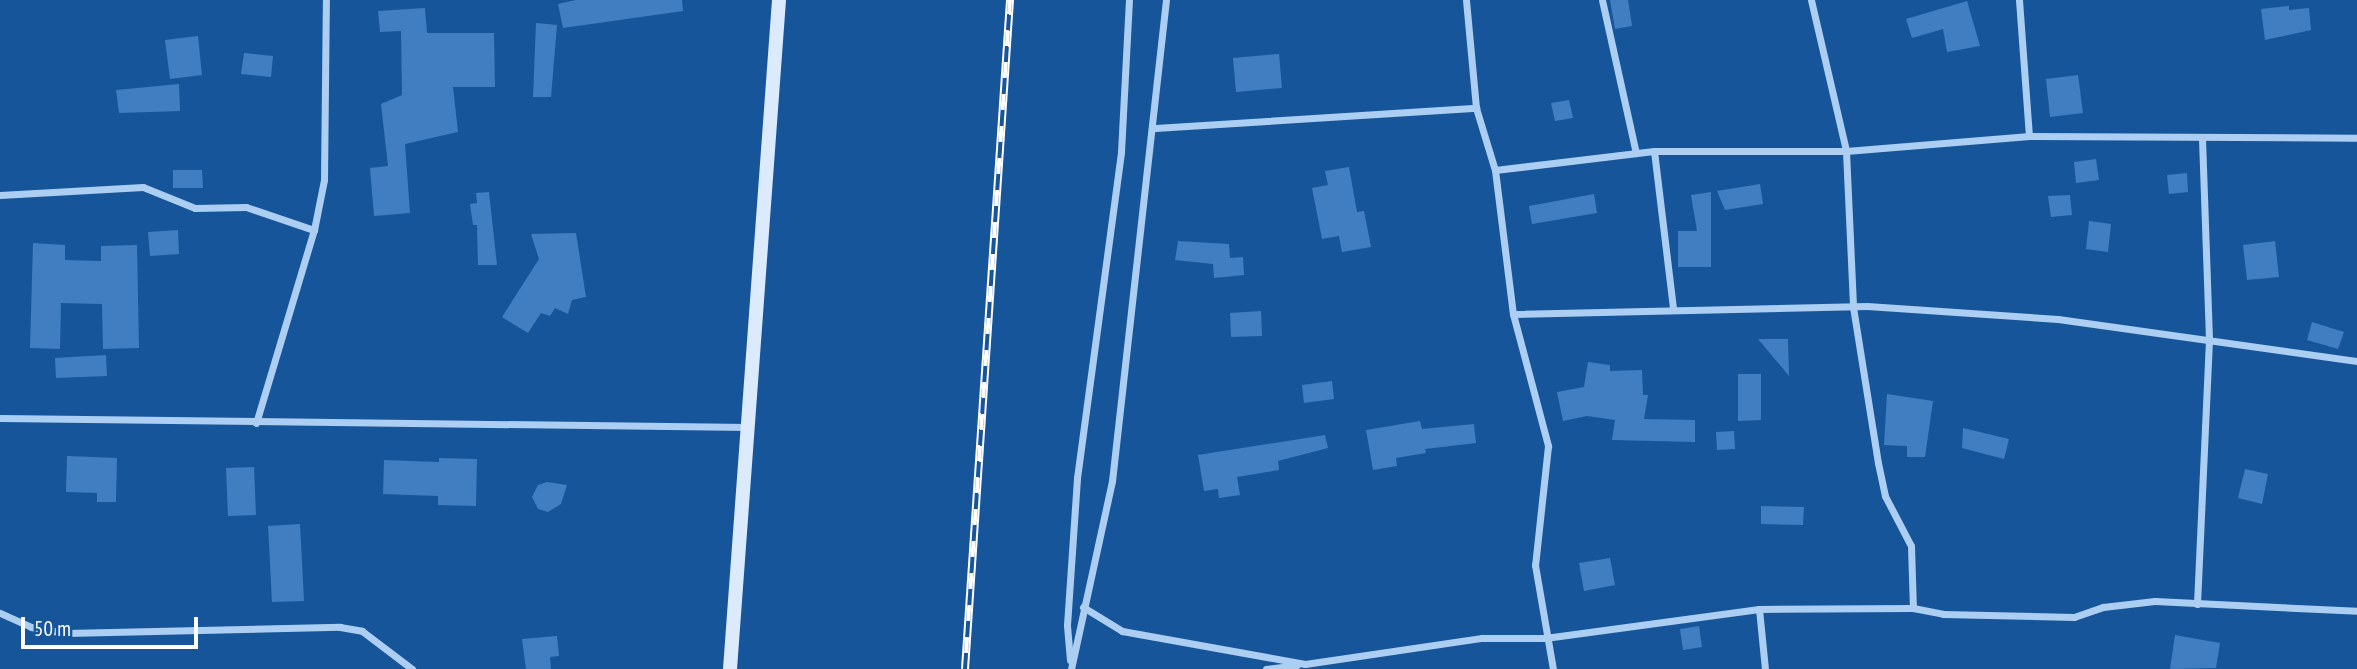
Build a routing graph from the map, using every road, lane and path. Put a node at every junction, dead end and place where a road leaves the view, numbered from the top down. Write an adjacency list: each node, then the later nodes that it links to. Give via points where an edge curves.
1 (326, 0): 19 (street, via 324,180)
2 (779, 0): 27 (street)
3 (1129, 0): 36 (street, via 1121,152 1077,478 1067,625)
4 (1166, 0): 10 (street)
5 (1466, 0): 9 (street)
6 (1602, 0): 16 (street)
7 (1811, 0): 15 (street)
8 (2019, 0): 11 (street)
9 (1476, 108): 10 (street); 17 (street)
10 (1155, 128): 29 (street, via 1112,481)
11 (2029, 136): 13 (street); 15 (street)
12 (2357, 138): 13 (street)
13 (2202, 140): 23 (street)
14 (1654, 151): 15 (street); 16 (street); 21 (street)
15 (1846, 151): 20 (street)
16 (1636, 153): 17 (street)
17 (1495, 170): 22 (street)
18 (0, 195): 19 (street, via 143,187 195,208 246,207)
19 (314, 230): 26 (street)
20 (1853, 307): 21 (street); 23 (street, via 2058,318); 30 (street, via 1885,496 1911,546)
21 (1673, 309): 22 (street)
22 (1513, 314): 34 (street, via 1548,446 1535,565)
23 (2209, 339): 24 (street); 28 (street)
24 (2357, 361)
25 (0, 418): 26 (street)
26 (256, 423): 27 (street)
27 (749, 427): 38 (street)
28 (2197, 604): 30 (street, via 2155,601 2103,607 2074,617 1943,614); 32 (street)
29 (1083, 607): 35 (street, via 1122,631); 36 (street)
30 (1913, 608): 31 (street)
31 (1759, 609): 34 (street); 41 (street)
32 (2357, 611)
33 (0, 613): 37 (street, via 31,627 66,633 340,627 362,631)
34 (1545, 638): 35 (street, via 1482,638); 40 (street, via 1549,638)
35 (1305, 664): 39 (street)
36 (1071, 668)
37 (412, 669)
38 (730, 669)
39 (1266, 669)
40 (1553, 669)
41 (1765, 669)

